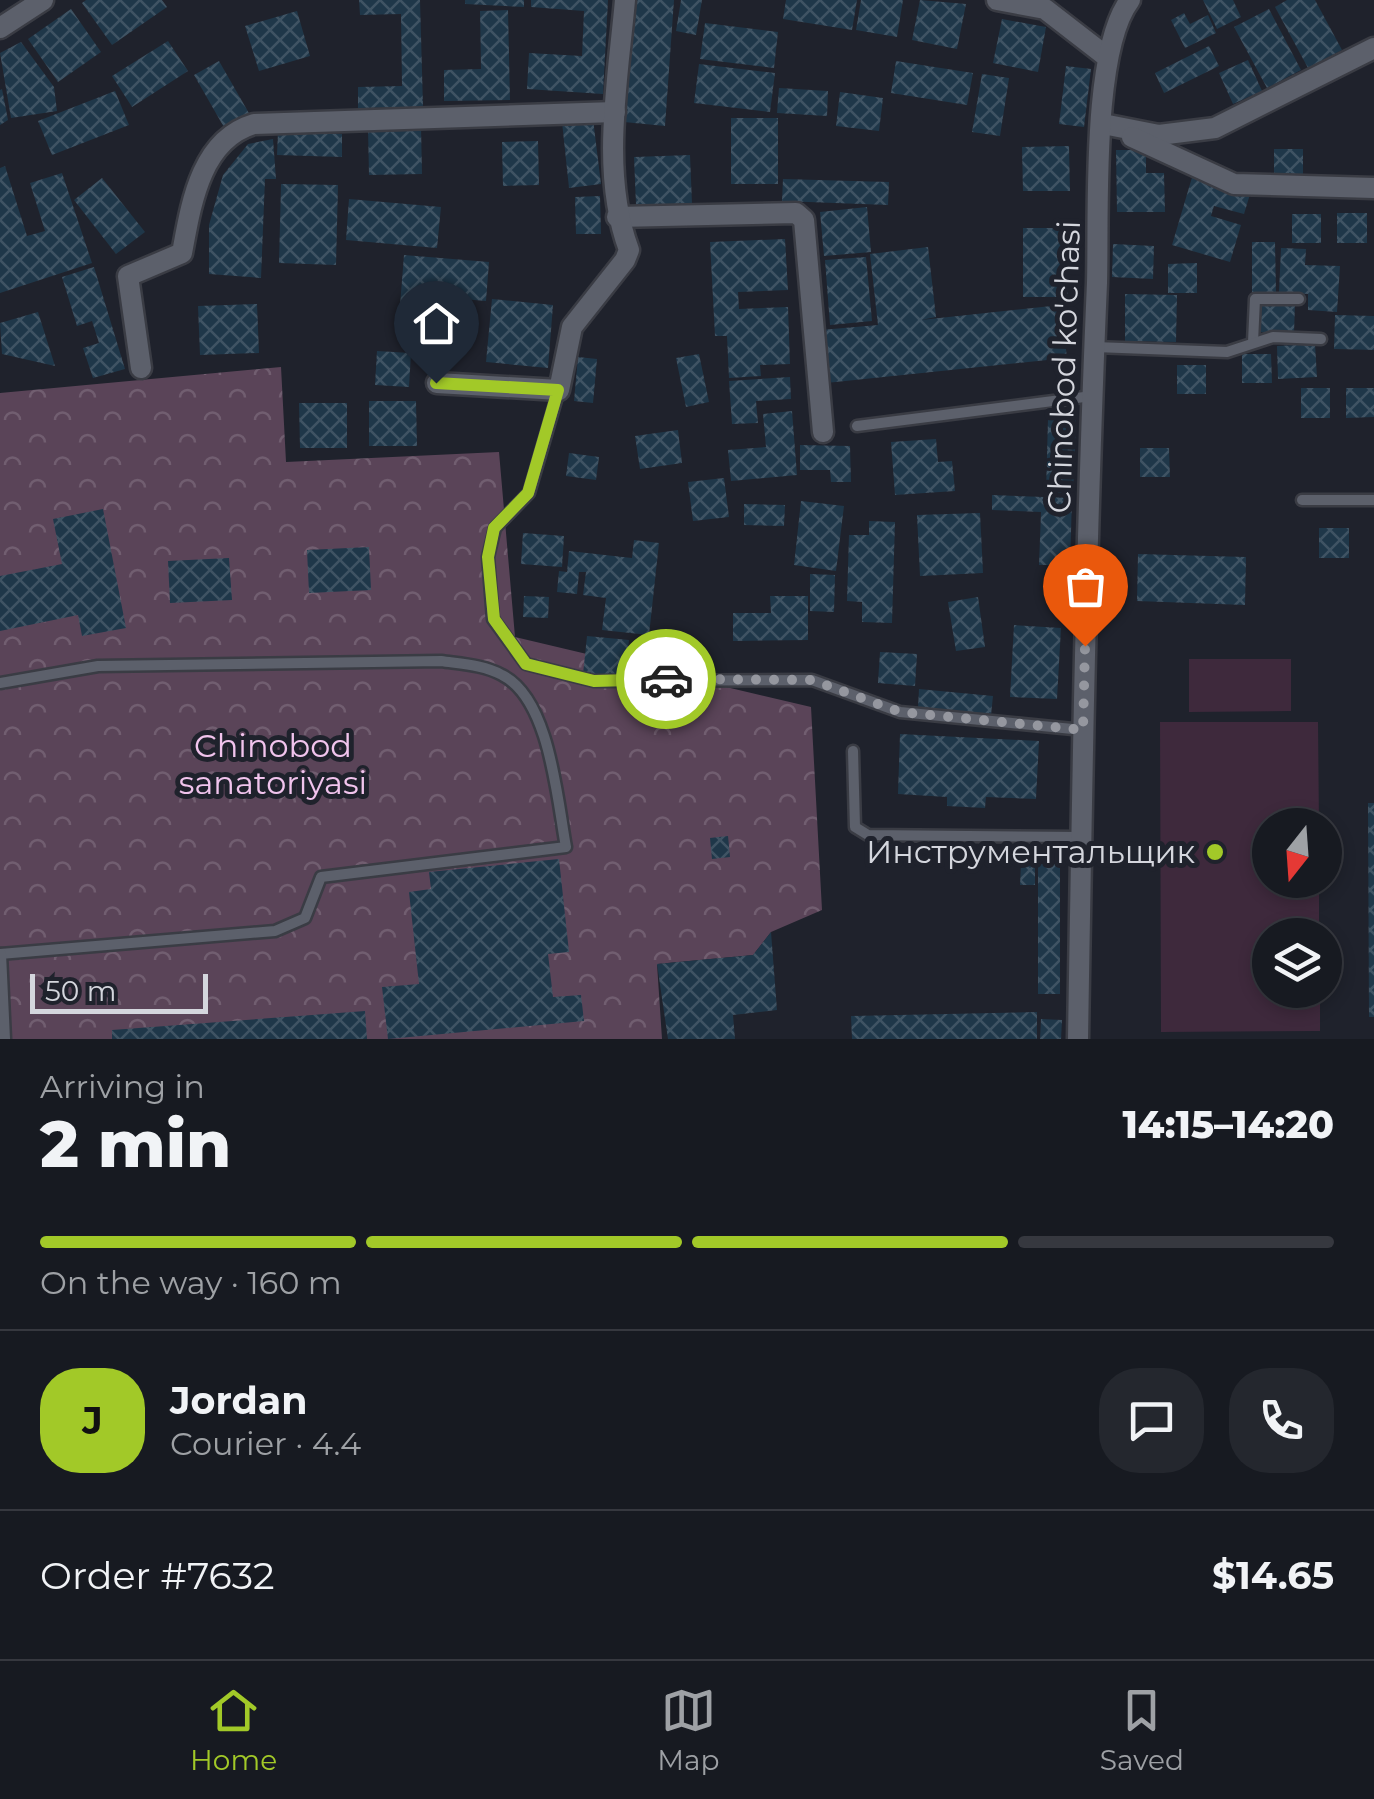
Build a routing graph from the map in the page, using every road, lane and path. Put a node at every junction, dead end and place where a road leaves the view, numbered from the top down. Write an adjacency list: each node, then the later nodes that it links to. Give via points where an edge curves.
1 (43, 0): 6 (street)
2 (625, 0): 9 (street)
3 (997, 0): 5 (street)
4 (1130, 0): 8 (street, Chinobod ko'chasi)
5 (1040, 4): 8 (street)
6 (0, 28)
7 (1374, 48): 10 (street, via 1215,128 1159,135)
8 (1107, 57): 10 (street, Chinobod ko'chasi)
9 (615, 112): 12 (street); 17 (street, via 254,124 234,132 197,184 182,253 126,280)
10 (1103, 124): 11 (street, via 1234,184); 16 (street, Chinobod ko'chasi)
11 (1374, 188)
12 (616, 216): 19 (street, via 629,250 572,326); 22 (street, via 796,214 804,220)
13 (1299, 299): 15 (lane, via 1255,300)
14 (1321, 339): 15 (lane)
15 (1254, 342): 16 (lane, via 1227,352)
16 (1094, 347): 20 (street, Chinobod ko'chasi)
17 (141, 368)
18 (436, 383): 19 (street)
19 (558, 390): 26 (lane, via 528,493 494,528 488,557 494,619 526,664 594,681 812,680 900,712)
20 (1092, 396): 21 (lane); 26 (street, Chinobod ko'chasi)
21 (857, 426)
22 (823, 432)
23 (1302, 500): 24 (lane)
24 (1374, 500)
25 (0, 683): 29 (lane, via 98,666 472,665 505,676 527,698 542,728 566,847 321,877 306,918 275,930)
26 (1083, 730): 28 (street, Chinobod ko'chasi)
27 (852, 752): 28 (lane, via 855,827 868,836)
28 (1082, 837): 31 (street, Chinobod ko'chasi)
29 (1, 954): 30 (lane)
30 (5, 1039)
31 (1078, 1039)

